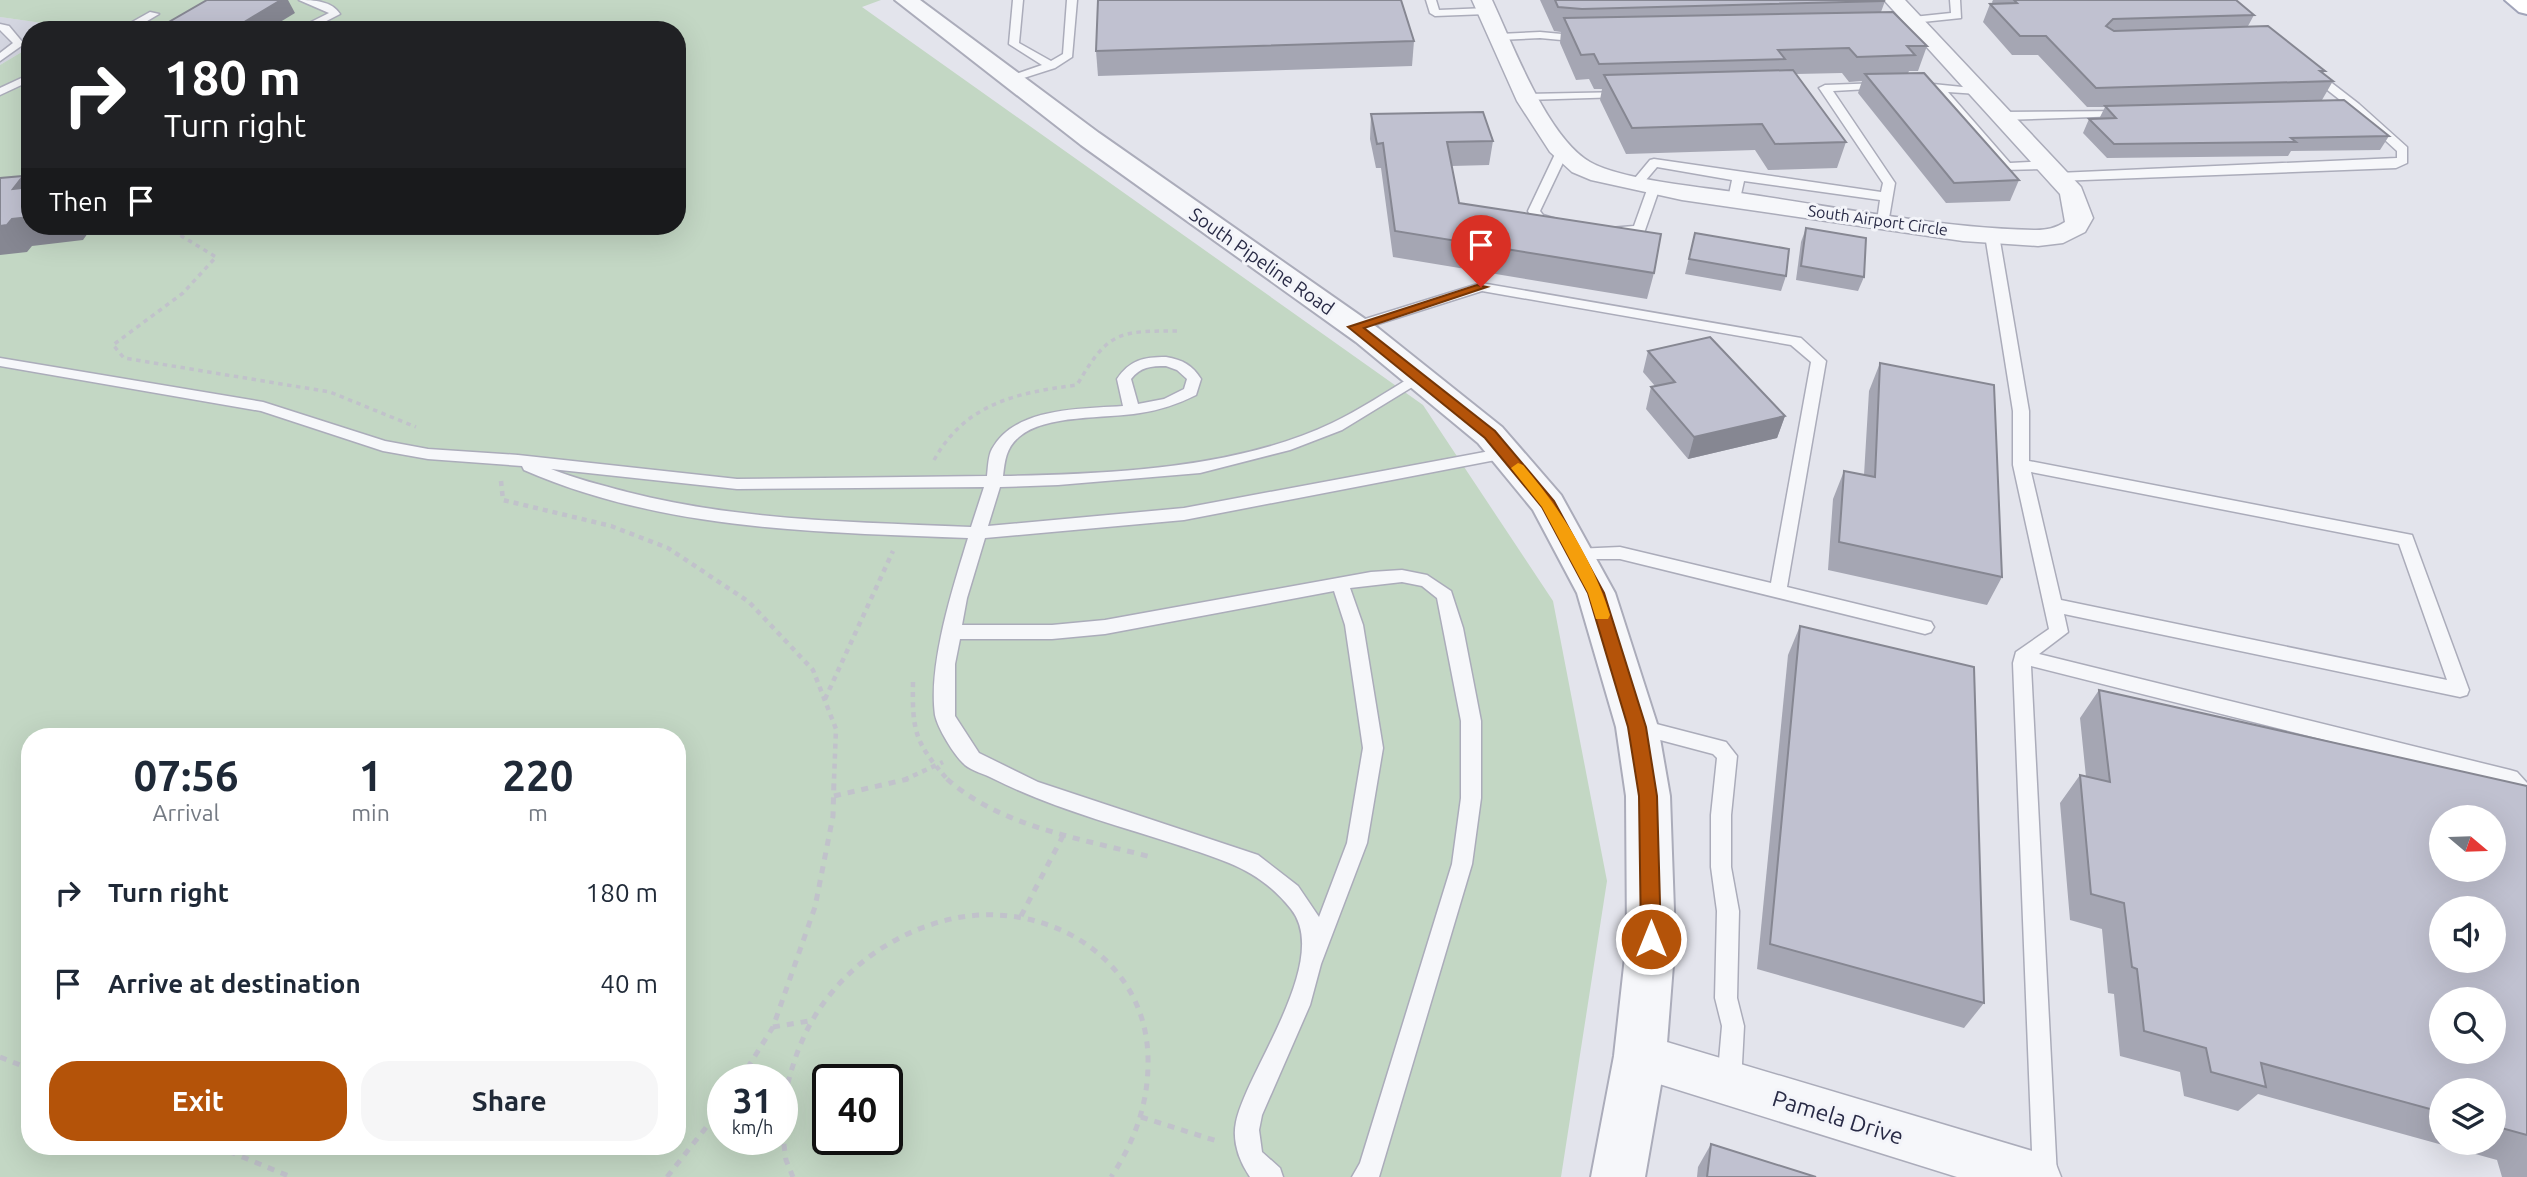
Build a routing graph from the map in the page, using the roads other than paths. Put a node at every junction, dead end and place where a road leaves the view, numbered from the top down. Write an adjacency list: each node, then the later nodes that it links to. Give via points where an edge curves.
1 (304, 0): 13 (lane, via 332,9 335,15)
2 (1018, 0): 20 (lane, via 1014,44)
3 (1072, 0): 20 (lane, via 1068,55)
4 (1431, 0): 9 (lane, via 1435,13)
5 (1895, 0): 15 (street, South Airport Circle)
6 (1955, 0): 15 (lane, via 1957,16)
7 (2515, 0): 10 (main road)
8 (918, 2): 21 (street, South Pipeline Road)
9 (1484, 6): 16 (street, South Airport Circle)
10 (2527, 7)
11 (154, 14): 12 (lane)
12 (140, 21)
13 (321, 21)
14 (0, 27): 18 (lane, via 19,44)
15 (1915, 27): 26 (street, South Airport Circle)
16 (1499, 37): 17 (lane); 29 (street, South Airport Circle)
17 (1592, 39)
18 (0, 58)
19 (2300, 64): 30 (lane)
20 (1051, 65): 21 (lane)
21 (1011, 79): 43 (street, South Pipeline Road)
22 (21, 82): 27 (lane)
23 (1825, 88): 24 (lane); 25 (lane); 38 (lane, via 1889,183)
24 (1939, 88): 26 (lane); 35 (lane, via 2007,167)
25 (1811, 89)
26 (1978, 90): 33 (street, South Airport Circle)
27 (0, 92)
28 (1635, 94): 29 (lane)
29 (1527, 97): 34 (street, South Airport Circle)
30 (2355, 106): 31 (lane); 35 (lane, via 2403,150 2403,159 2396,164)
31 (2315, 108)
32 (2138, 112): 33 (lane)
33 (2002, 116): 35 (street, South Airport Circle)
34 (1562, 152): 36 (street, South Airport Circle, via 1581,167); 40 (lane, via 1534,211 1538,218)
35 (2052, 171): 42 (street, South Airport Circle, via 2079,207 2076,226 2063,234 2038,238)
36 (1645, 186): 37 (street, South Airport Circle); 41 (lane, via 1639,230)
37 (1737, 188): 38 (lane); 39 (street, South Airport Circle)
38 (1887, 197): 39 (lane)
39 (1883, 221): 42 (street, South Airport Circle)
40 (1577, 225)
41 (1604, 229)
42 (1992, 235): 49 (lane, via 2021,411)
43 (1354, 327): 45 (street, South Pipeline Road); 54 (lane, via 1481,287 1796,341 1819,361)
44 (0, 362): 48 (lane, via 263,407 383,446)
45 (1420, 378): 47 (street, South Pipeline Road); 50 (lane, via 1337,427 1200,468)
46 (1131, 408): 46 (lane, via 1124,379 1132,368 1159,361 1191,373 1194,385 1184,397); 50 (lane, via 1047,419 1008,434 993,461)
47 (1506, 453): 51 (lane, via 1184,514); 52 (street, South Pipeline Road, via 1549,505)
48 (512, 459): 50 (lane, via 737,484); 51 (lane, via 567,482 717,516 783,525)
49 (2021, 465): 55 (lane); 55 (lane, via 2406,539 2460,690)
50 (994, 481): 51 (lane)
51 (978, 533): 57 (lane)
52 (1575, 555): 54 (lane, via 1620,553); 59 (street, South Pipeline Road, via 1596,593)
53 (1340, 583): 57 (lane, via 1105,627); 61 (lane, via 1354,625 1373,748 1357,843); 65 (lane, via 1402,576 1427,581 1445,595 1471,721 1471,798 1462,864 1370,1170)
54 (1778, 591): 56 (lane)
55 (2052, 605): 58 (lane, via 2059,632)
56 (1925, 626)
57 (952, 632): 61 (lane, via 945,716 972,759 1031,788 1251,861 1275,877 1308,917)
58 (2022, 657): 60 (lane, via 2510,778); 68 (lane)
59 (1637, 727): 62 (street, South Pipeline Road, via 1648,796 1651,868 1651,939); 63 (lane, via 1719,748 1727,756 1721,867 1728,911 1726,998 1733,1026)
60 (2527, 796)
61 (1313, 959): 64 (lane, via 1248,1122 1248,1151 1263,1174)
62 (1640, 1056): 63 (street, Pamela Drive); 66 (street, South Pipeline Road)
63 (1729, 1083): 67 (street, Pamela Drive)
64 (1271, 1177)
65 (1364, 1177)
66 (1618, 1177)
67 (2036, 1177)
68 (2045, 1177)

